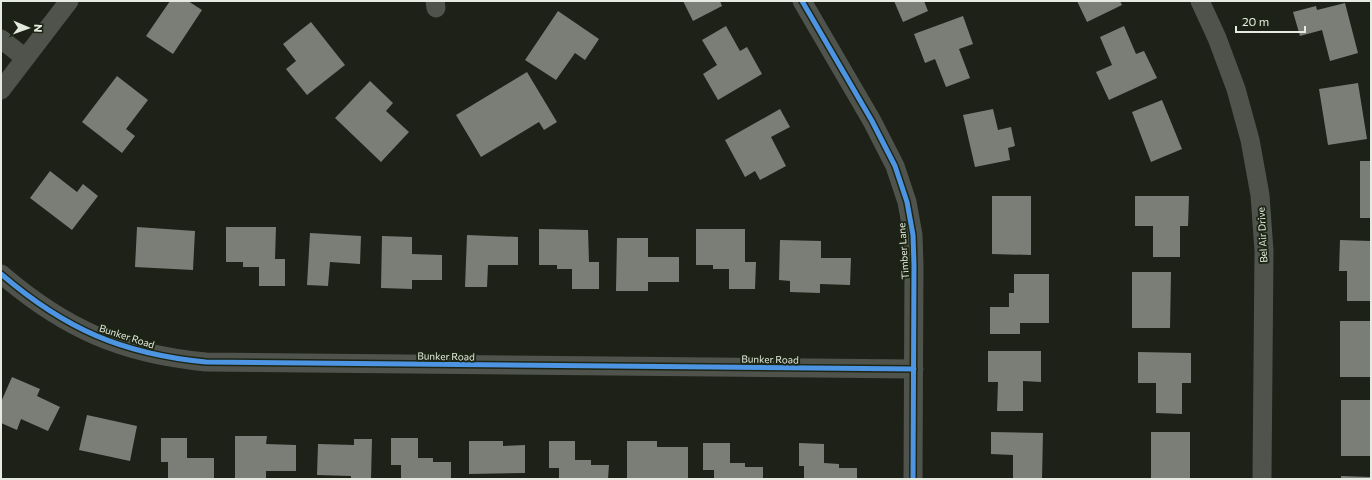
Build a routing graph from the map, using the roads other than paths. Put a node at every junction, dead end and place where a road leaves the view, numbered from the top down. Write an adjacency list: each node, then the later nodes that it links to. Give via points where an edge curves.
1 (69, 1): 5 (street)
2 (802, 1): 8 (street, Timber Lane, via 895,166 907,202 913,235)
3 (1200, 1): 10 (street, Bel Air Drive, via 1236,88 1250,140 1260,195 1264,251)
4 (1, 39): 5 (street)
5 (25, 58): 6 (street)
6 (1, 90)
7 (1, 274): 8 (street, Bunker Road, via 39,304 87,332 149,354 194,361)
8 (914, 369): 9 (street, Timber Lane)
9 (913, 479)
10 (1262, 479)

